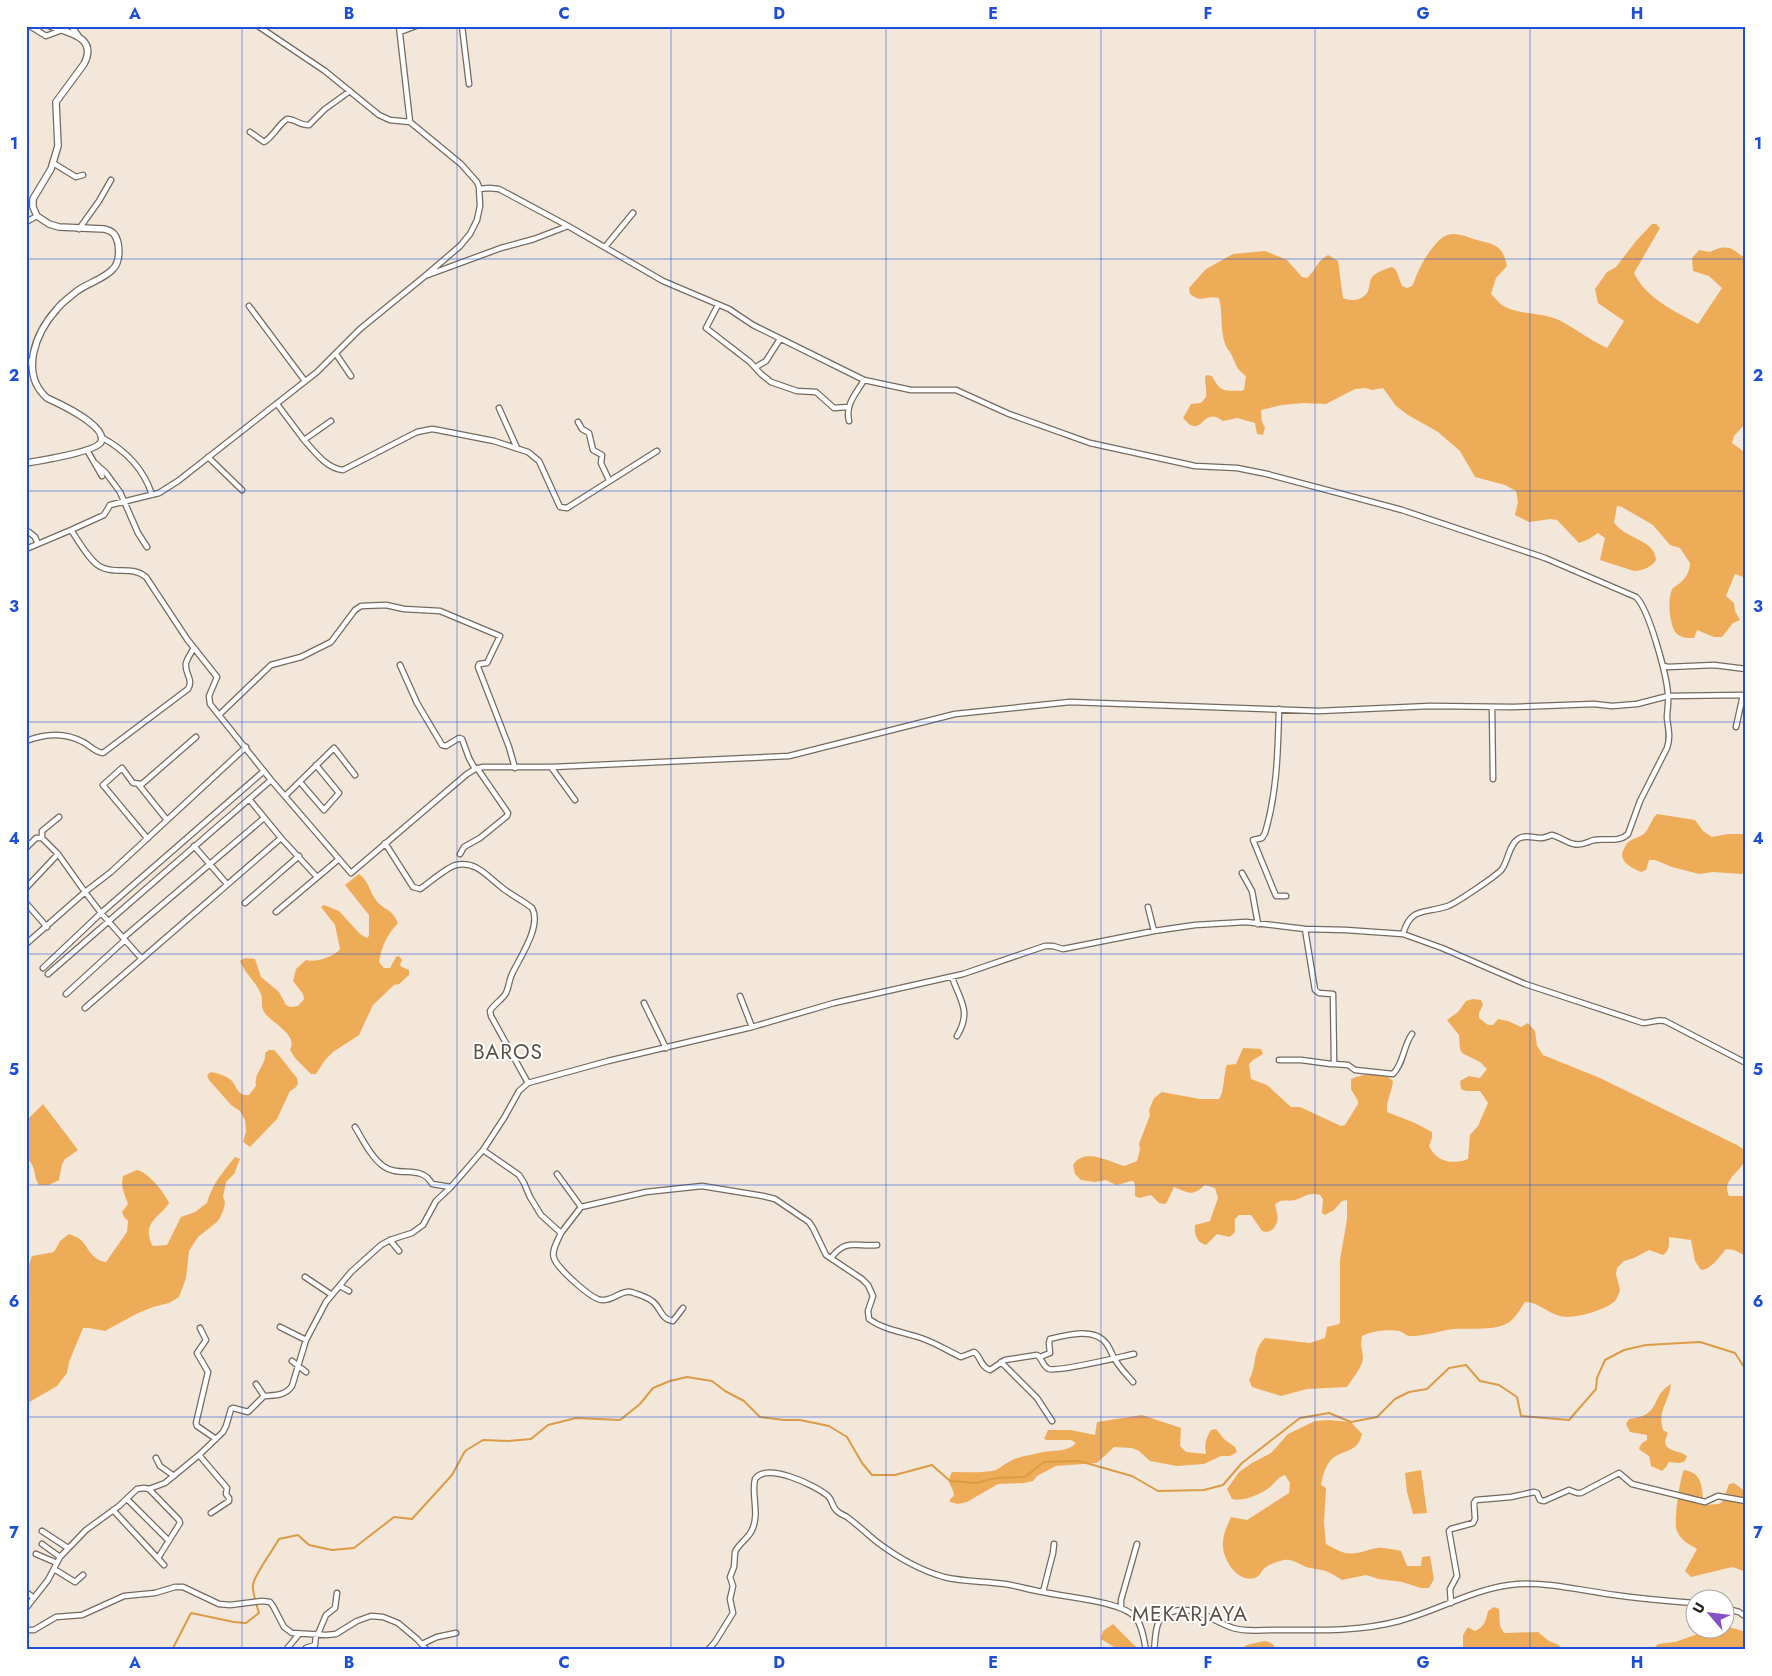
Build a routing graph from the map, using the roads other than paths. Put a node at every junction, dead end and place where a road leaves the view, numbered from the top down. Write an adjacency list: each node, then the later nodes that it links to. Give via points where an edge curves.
1 (30, 26): 8 (street, via 46,36)
2 (50, 26): 8 (street)
3 (71, 26): 9 (street)
4 (258, 26): 11 (street)
5 (416, 26): 7 (street)
6 (462, 26): 10 (street)
7 (399, 29): 12 (street)
8 (62, 30): 9 (street)
9 (79, 36): 14 (street, via 86,45 87,58 56,102 58,146)
10 (469, 84)
11 (350, 91): 12 (street, via 378,116); 13 (street, via 309,125 287,119 264,142)
12 (410, 122): 17 (street, via 461,164)
13 (250, 132)
14 (53, 163): 15 (street, via 76,177); 19 (street, via 34,199)
15 (83, 175)
16 (111, 180): 22 (street)
17 (479, 189): 21 (street, via 498,189); 24 (street, via 478,220 470,234)
18 (633, 213): 23 (street)
19 (37, 216): 20 (street); 22 (street, via 58,227)
20 (26, 222)
21 (570, 227): 23 (street); 24 (street)
22 (79, 229): 29 (street, via 110,230 115,234 120,256 112,271 79,290 57,308 43,330)
23 (605, 247): 25 (street, via 663,281)
24 (425, 276): 28 (street, via 360,329)
25 (718, 305): 27 (street); 31 (street, via 706,328)
26 (249, 306): 34 (street)
27 (780, 339): 31 (street, via 766,361); 33 (street)
28 (336, 354): 32 (street); 34 (street)
29 (32, 360): 30 (street); 41 (street, via 34,380 41,392 90,422)
30 (26, 365)
31 (756, 367): 36 (street, via 772,382 798,391 816,392 834,408)
32 (351, 376)
33 (864, 380): 36 (street); 61 (street, via 911,390 956,390 1009,414 1090,443 1195,466 1237,468 1267,474 1402,510 1545,558 1636,597 1645,609)
34 (305, 381): 35 (street)
35 (277, 404): 42 (street); 46 (street)
36 (848, 407): 38 (street)
37 (499, 408): 43 (street)
38 (849, 420)
39 (331, 421): 42 (street)
40 (578, 422): 50 (street, via 589,433 593,450 601,454)
41 (101, 437): 44 (street, via 101,443); 52 (street, via 121,450 140,470)
42 (304, 440): 43 (street, via 328,465 343,470 417,432 432,429)
43 (518, 448): 50 (street, via 539,461 562,508 567,508)
44 (87, 450): 47 (street); 48 (street)
45 (657, 451): 50 (street)
46 (208, 457): 51 (street); 52 (street, via 172,485)
47 (26, 463)
48 (95, 463): 49 (street); 53 (street, via 106,473)
49 (102, 476)
50 (609, 480)
51 (242, 490)
52 (152, 495): 53 (street)
53 (124, 502): 54 (street, via 110,505 104,515); 57 (street)
54 (71, 530): 56 (street); 59 (street, via 101,568 140,572 146,577)
55 (26, 532): 56 (street, via 30,532)
56 (38, 544): 58 (street)
57 (147, 547)
58 (26, 548)
59 (194, 648): 67 (street, via 217,677 209,696 210,704); 70 (street, via 186,664 191,680 188,689 103,753 65,736 43,735)
60 (400, 665): 75 (street, via 417,703 442,745 462,739)
61 (1664, 666): 62 (street, via 1714,665); 64 (street)
62 (1746, 669)
63 (1744, 695): 64 (street); 68 (street)
64 (1668, 696): 65 (street, via 1612,706); 115 (street, via 1669,742 1626,837 1594,840 1580,845 1552,835 1516,840 1498,874 1451,905 1413,915)
65 (1492, 706): 66 (street, via 1319,711); 78 (street)
66 (1279, 709): 73 (street, via 1089,702 1016,706 954,714 790,756); 104 (street, via 1273,800 1265,833 1262,838 1253,840 1273,892 1276,896)
67 (219, 715): 71 (street); 74 (street, via 271,665 301,657 331,642 358,608 386,605 434,609 500,636 487,663 478,667)
68 (1736, 727)
69 (196, 737): 81 (street)
70 (26, 741)
71 (246, 747): 76 (street); 87 (street)
72 (316, 765): 77 (street, via 334,748); 80 (street); 80 (street, via 339,793 324,810)
73 (551, 767): 74 (street); 84 (street)
74 (515, 768): 75 (street)
75 (476, 769): 91 (street); 95 (street, via 508,813 480,838 464,847)
76 (264, 771): 79 (street); 109 (street)
77 (355, 775)
78 (1493, 779)
79 (271, 780): 82 (street); 83 (street)
80 (300, 782): 82 (street)
81 (139, 785): 87 (street); 89 (street, via 133,783 122,768 103,785)
82 (285, 796): 97 (street)
83 (249, 799): 86 (street); 92 (street)
84 (575, 800)
85 (59, 817): 88 (street, via 42,831)
86 (264, 818): 90 (street); 98 (street)
87 (167, 820): 89 (street)
88 (42, 838): 93 (street, via 36,838); 94 (street)
89 (147, 838): 103 (street)
90 (281, 838): 96 (street); 101 (street)
91 (385, 843): 97 (street, via 351,873); 133 (street, via 416,889 454,865 477,867 535,913 532,934 505,994 490,1011)
92 (194, 846): 98 (street); 110 (street)
93 (26, 848)
94 (58, 854): 102 (street); 103 (street)
95 (460, 854)
96 (299, 856): 100 (street); 106 (street)
97 (338, 859): 100 (street)
98 (209, 864): 101 (street); 116 (street)
99 (1242, 873): 111 (street, via 1252,892)
100 (317, 877): 108 (street)
101 (227, 884): 118 (street)
102 (26, 888)
103 (85, 892): 109 (street); 112 (street)
104 (1286, 896)
105 (26, 903): 112 (street)
106 (245, 903)
107 (1148, 907): 114 (street)
108 (276, 912)
109 (101, 913): 110 (street); 119 (street)
110 (108, 921): 116 (street); 120 (street)
111 (1258, 924): 113 (street); 114 (street, via 1195,925)
112 (47, 927): 117 (street)
113 (1305, 929): 115 (street); 132 (street, via 1315,990 1333,994)
114 (1154, 931): 121 (street, via 1072,948 1045,946)
115 (1403, 934): 131 (street, via 1564,998 1643,1023 1665,1021)
116 (124, 939): 118 (street); 122 (street)
117 (26, 944)
118 (141, 958): 125 (street)
119 (43, 968)
120 (48, 974)
121 (952, 977): 126 (street, via 834,1003); 128 (street, via 965,1012)
122 (66, 994)
123 (740, 996): 126 (street)
124 (644, 1003): 129 (street)
125 (85, 1008)
126 (752, 1027): 129 (street)
127 (1412, 1034): 132 (street, via 1393,1074)
128 (957, 1036)
129 (666, 1048): 133 (street)
130 (1279, 1060): 132 (street)
131 (1746, 1063)
132 (1334, 1064)
133 (528, 1083): 135 (street, via 519,1091)
134 (354, 1128): 137 (street, via 382,1166 421,1173 432,1184)
135 (482, 1150): 137 (street); 139 (street, via 519,1175 541,1214)
136 (557, 1174): 138 (street)
137 (451, 1187): 140 (street, via 436,1201 418,1230)
138 (581, 1207): 139 (street); 143 (street, via 646,1192 693,1187 763,1196 775,1199 809,1222 823,1252)
139 (561, 1233): 148 (street, via 553,1253 554,1260 563,1272 595,1298 604,1300 633,1292 651,1300 660,1313 673,1322)
140 (390, 1240): 142 (street); 145 (street, via 359,1264)
141 (876, 1245): 143 (street, via 846,1245)
142 (399, 1251)
143 (831, 1258): 156 (street, via 868,1285 873,1296 869,1320 946,1348 961,1357 976,1352 988,1369)
144 (305, 1277): 147 (street)
145 (340, 1286): 146 (street); 147 (street)
146 (349, 1291)
147 (332, 1295): 151 (street)
148 (683, 1308)
149 (280, 1327): 151 (street)
150 (200, 1328): 165 (street, via 206,1340 197,1353 208,1372 196,1423)
151 (306, 1340): 157 (street)
152 (1134, 1354): 154 (street)
153 (1040, 1357): 154 (street, via 1050,1370); 154 (street, via 1050,1353 1050,1339 1086,1334 1104,1341); 156 (street)
154 (1114, 1358): 161 (street)
155 (292, 1361): 157 (street)
156 (1001, 1362): 164 (street, via 1037,1398)
157 (298, 1366): 158 (street); 159 (street)
158 (306, 1372)
159 (295, 1378): 160 (street); 163 (street, via 285,1394)
160 (301, 1382)
161 (1133, 1382)
162 (256, 1384): 163 (street)
163 (264, 1396): 165 (street, via 248,1412 231,1409 226,1426)
164 (1052, 1421)
165 (216, 1439): 166 (street)
166 (199, 1456): 168 (street); 173 (street, via 227,1488 229,1501)
167 (156, 1458): 168 (street, via 160,1466)
168 (174, 1476): 169 (street)
169 (149, 1490): 170 (street, via 140,1488); 175 (street, via 179,1520)
170 (127, 1499): 172 (street); 175 (street)
171 (1746, 1501): 192 (street, via 1718,1496 1705,1502 1632,1484 1619,1473 1581,1493 1568,1490 1544,1501 1534,1492 1475,1500 1473,1523 1451,1529 1448,1533 1457,1576 1450,1589)
172 (113, 1510): 179 (street); 182 (street)
173 (211, 1513)
174 (42, 1531): 179 (street)
175 (168, 1540): 182 (street)
176 (42, 1544): 181 (street)
177 (1054, 1544): 188 (street)
178 (1137, 1544): 194 (street)
179 (68, 1548): 181 (street)
180 (36, 1554): 183 (street)
181 (60, 1557): 183 (street)
182 (158, 1558): 184 (street)
183 (57, 1563): 185 (street)
184 (164, 1565)
185 (54, 1569): 186 (street, via 75,1582); 190 (street)
186 (83, 1575)
187 (26, 1592): 190 (street)
188 (1042, 1592): 194 (street); 205 (street, via 1006,1584 960,1580 906,1562 832,1507 830,1498 820,1491 782,1474 768,1472 755,1479 753,1528 734,1555 730,1577 733,1586 730,1600 732,1615)
189 (337, 1593): 200 (street, via 335,1608 326,1615)
190 (34, 1598): 193 (street)
191 (1684, 1602): 192 (street, via 1633,1598 1546,1584 1517,1584 1494,1588)
192 (1451, 1603): 207 (street, via 1385,1624 1325,1631 1245,1630 1232,1628 1205,1614 1189,1611 1170,1613 1163,1616 1157,1626)
193 (26, 1608)
194 (1121, 1608): 206 (street, via 1135,1616)
195 (1734, 1611): 196 (street)
196 (1746, 1617)
197 (26, 1630): 199 (street, via 34,1630 56,1617 82,1615 124,1596 182,1587 219,1604 270,1602 286,1630)
198 (456, 1633): 201 (street, via 437,1636)
199 (299, 1634): 200 (street); 202 (street)
200 (318, 1634): 201 (street, via 336,1634 357,1621 371,1616 383,1617 398,1623); 203 (street, via 315,1645)
201 (422, 1644): 204 (street)
202 (286, 1650)
203 (304, 1650)
204 (427, 1650)
205 (708, 1650)
206 (1146, 1650)
207 (1154, 1650)

